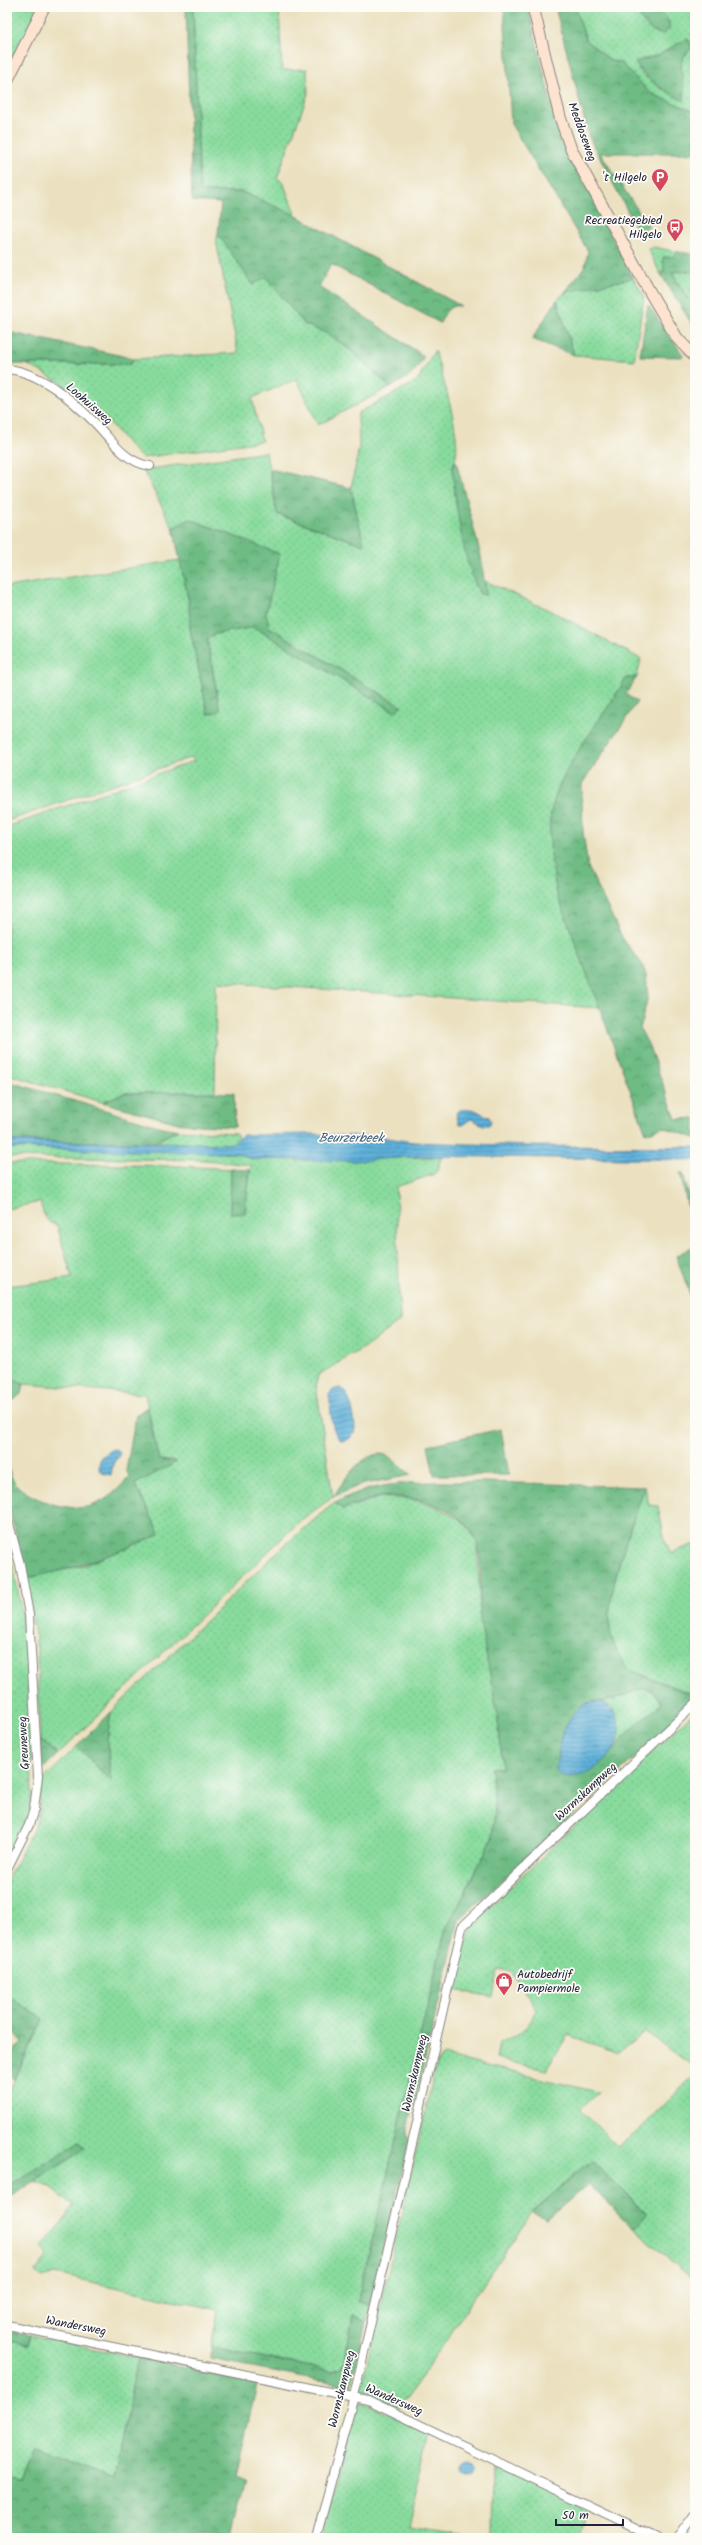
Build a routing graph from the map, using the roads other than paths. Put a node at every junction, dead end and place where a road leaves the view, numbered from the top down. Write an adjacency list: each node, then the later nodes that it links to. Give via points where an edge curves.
1 (44, 7): 3 (street)
2 (533, 7): 4 (street, Meddoseweg, via 560,117 571,150 656,303 677,338)
3 (7, 81)
4 (695, 357)
5 (7, 369): 6 (street, Loohuisweg, via 22,370 37,377 93,422 127,458 138,464)
6 (150, 466)
7 (7, 1517): 9 (street, Greuneweg, via 20,1564 29,1615 38,1777 29,1825)
8 (695, 1704): 11 (street, Wormskampweg, via 462,1927)
9 (7, 1869)
10 (7, 2325): 11 (street, Wandersweg)
11 (354, 2396): 13 (street, Wormskampweg); 14 (street, Wandersweg, via 368,2400)
12 (695, 2514): 15 (street)
13 (316, 2538)
14 (657, 2538)
15 (677, 2538)

